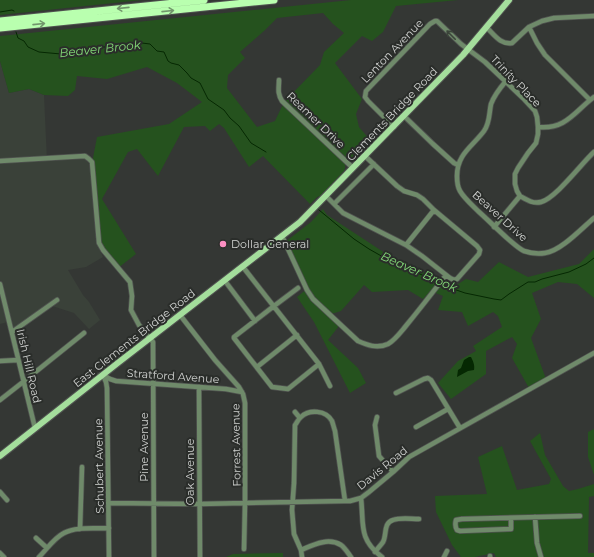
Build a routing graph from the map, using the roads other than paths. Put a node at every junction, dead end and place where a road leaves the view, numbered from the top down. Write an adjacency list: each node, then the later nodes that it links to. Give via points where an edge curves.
1 (204, 0): 5 (highway, one-way to 5)
2 (274, 0): 9 (highway, one-way to 2)
3 (509, 0): 7 (main road, Clements Bridge Road)
4 (594, 16): 8 (street, via 554,18)
5 (0, 21)
6 (435, 21): 10 (street, Trinity Place, one-way to 6); 15 (street, Lenton Avenue, via 366,91 365,97 368,101)
7 (486, 27): 8 (street, via 500,41 509,44); 10 (main road, Clements Bridge Road)
8 (529, 27): 13 (street, via 544,55)
9 (0, 28)
10 (468, 50): 12 (street, Trinity Place); 14 (main road, Clements Bridge Road)
11 (280, 80): 22 (street, Reamer Drive, via 278,94 282,101)
12 (506, 81): 16 (street, Trinity Place, via 535,112); 21 (street, via 491,104 485,130 460,158)
13 (592, 98): 16 (street, via 563,123)
14 (404, 116): 15 (main road, Clements Bridge Road); 21 (street)
15 (394, 126): 18 (main road, Clements Bridge Road)
16 (538, 127): 24 (street, via 536,143 516,174 515,184)
17 (594, 152): 24 (street, via 560,189 546,200 536,203)
18 (365, 156): 20 (street); 22 (main road, Clements Bridge Road)
19 (0, 161): 43 (street, via 85,156 92,162 99,243 130,282 131,310)
20 (374, 164): 25 (street); 26 (street, via 397,186 417,195)
21 (458, 165): 28 (street, Beaver Drive, via 456,175 460,191)
22 (353, 168): 23 (main road, Clements Bridge Road)
23 (326, 196): 25 (street); 29 (main road, Clements Bridge Road)
24 (520, 196): 28 (street)
25 (334, 204): 30 (street, via 343,213)
26 (434, 210): 30 (street); 32 (street, via 480,250 457,279 452,280)
27 (594, 218): 28 (street, Beaver Drive, via 556,250 540,254 524,250)
28 (494, 227)
29 (282, 236): 31 (main road, East Clements Bridge Road); 32 (street, via 313,299 358,341 374,347 387,344 395,338)
30 (406, 245): 32 (street)
31 (242, 267): 33 (main road, East Clements Bridge Road); 37 (street)
32 (446, 275)
33 (225, 280): 38 (main road, East Clements Bridge Road); 39 (street)
34 (0, 284): 40 (street, Irish Hill Road)
35 (298, 288): 37 (street)
36 (57, 300): 40 (street)
37 (274, 306): 39 (street); 42 (street)
38 (180, 315): 43 (main road, East Clements Bridge Road); 54 (street, Forrest Avenue)
39 (255, 321): 48 (street, via 234,338)
40 (12, 332): 45 (street, Irish Hill Road)
41 (84, 333): 50 (street)
42 (297, 335): 47 (street); 48 (street)
43 (150, 338): 49 (main road, East Clements Bridge Road); 51 (street, Pine Avenue, via 153,342)
44 (594, 353): 63 (street, Davis Road)
45 (18, 360): 46 (street); 50 (street, Irish Hill Road)
46 (0, 361)
47 (319, 364): 48 (street, via 288,389 272,387); 52 (street)
48 (257, 367)
49 (103, 375): 51 (street, Stratford Avenue, via 116,381); 62 (main road, East Clements Bridge Road); 72 (street, Schubert Avenue, via 107,388)
50 (23, 382): 56 (street); 62 (street, Irish Hill Road)
51 (153, 383): 53 (street, Stratford Avenue); 73 (street, Pine Avenue)
52 (330, 386)
53 (199, 387): 54 (street, Stratford Avenue); 75 (street, Oak Avenue)
54 (242, 392): 74 (street, Forrest Avenue, via 245,403)
55 (396, 393): 57 (street, via 428,378 432,380)
56 (0, 400)
57 (448, 409): 61 (street); 63 (street)
58 (295, 412): 60 (street)
59 (377, 417): 66 (street, via 375,424 379,456)
60 (300, 418): 70 (street, via 314,412 321,413 332,421); 71 (street, via 295,426)
61 (416, 427)
62 (35, 428): 64 (main road, East Clements Bridge Road)
63 (460, 428): 66 (street, Davis Road, via 409,457)
64 (0, 456)
65 (82, 467): 81 (street)
66 (394, 472): 68 (street, Davis Road)
67 (0, 492): 69 (street)
68 (361, 498): 70 (street, Davis Road); 87 (street, via 363,532)
69 (7, 500)
70 (345, 501): 71 (street, Davis Road)
71 (292, 502): 74 (street, Davis Road); 85 (street, via 293,530)
72 (108, 503): 73 (street, Davis Road); 80 (street, Schubert Avenue)
73 (154, 503): 75 (street, Davis Road); 92 (street, Pine Avenue)
74 (245, 503): 75 (street, Davis Road); 84 (street, Forrest Avenue)
75 (199, 504): 93 (street, Oak Avenue)
76 (580, 516): 77 (street)
77 (535, 517): 78 (street); 98 (street)
78 (511, 518): 78 (street, via 456,520 455,528 460,531 511,529)
79 (419, 519): 87 (street, via 391,520 383,542)
80 (109, 528): 81 (street); 91 (street, Schubert Avenue)
81 (80, 529): 83 (street, via 64,533)
82 (36, 538): 83 (street)
83 (47, 548): 90 (street)
84 (244, 550)
85 (301, 550): 94 (street); 95 (street, via 332,542 340,545)
86 (447, 551): 97 (street)
87 (375, 552): 96 (street)
88 (0, 553): 89 (street)
89 (4, 557)
90 (39, 557)
91 (109, 557)
92 (154, 557)
93 (200, 557)
94 (302, 557)
95 (351, 557)
96 (382, 557)
97 (444, 557)
98 (541, 557)

